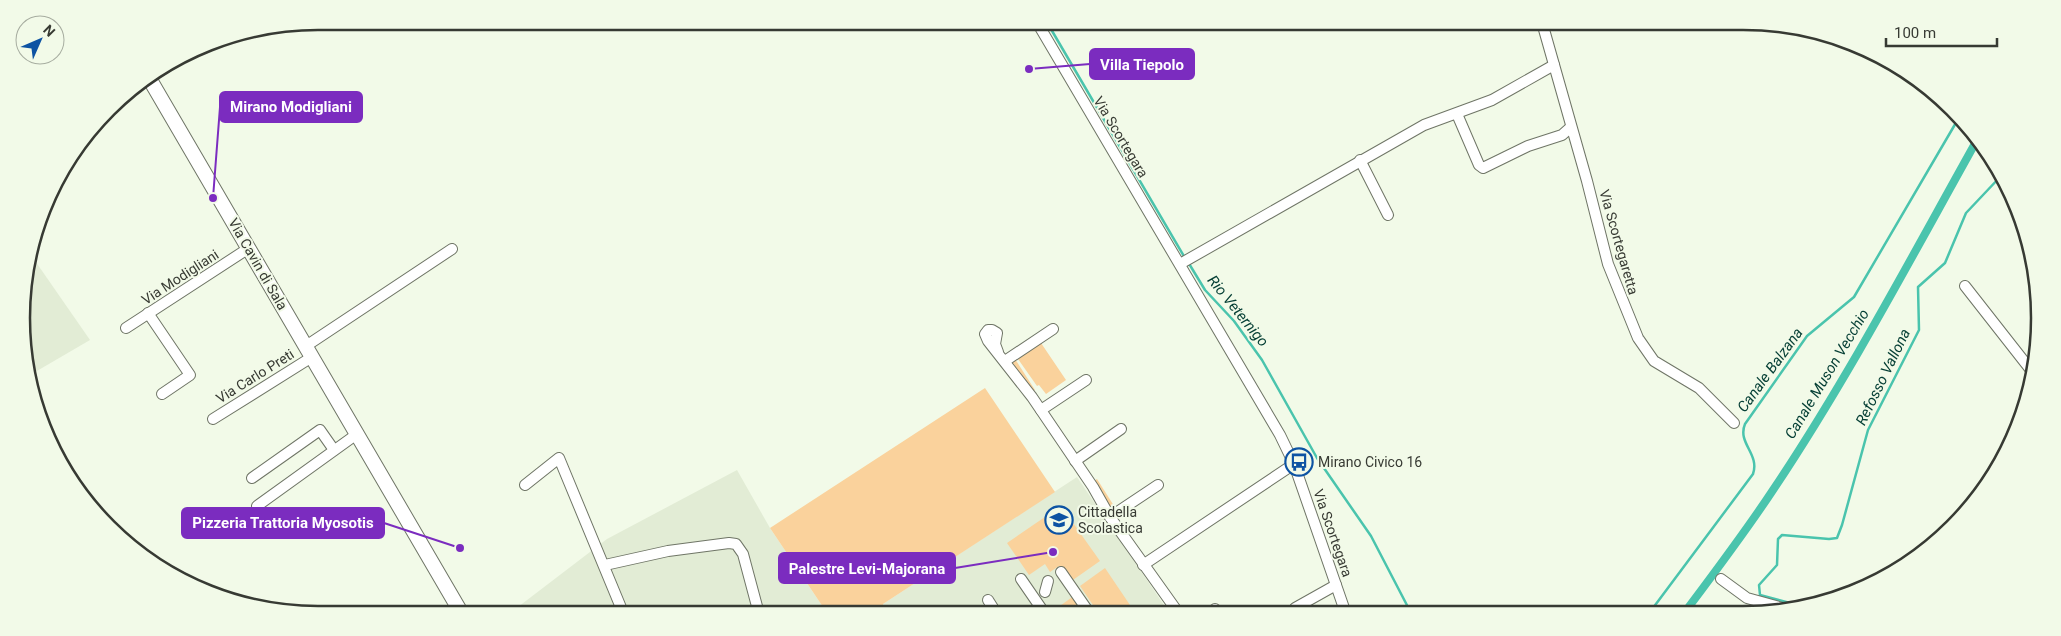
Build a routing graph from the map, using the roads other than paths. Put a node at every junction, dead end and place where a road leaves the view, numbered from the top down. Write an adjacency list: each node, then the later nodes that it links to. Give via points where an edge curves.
1 (1042, 30): 11 (street, Via Scortegara)
2 (1544, 30): 3 (street, Via Scortegaretta)
3 (1554, 65): 5 (street, via 1492,100); 6 (street, Via Scortegaretta)
4 (152, 83): 9 (main road, Via Cavin di Sala)
5 (1457, 114): 6 (street, via 1483,168 1528,146 1562,135); 7 (street, via 1424,125)
6 (1571, 127): 24 (street, Via Scortegaretta, via 1613,281 1643,347 1662,367 1699,388)
7 (1360, 160): 8 (street); 11 (street)
8 (1388, 216)
9 (249, 248): 13 (street, Via Modigliani); 16 (main road, Via Cavin di Sala)
10 (452, 249): 16 (street)
11 (1180, 264): 29 (street, Via Scortegara, via 1280,434)
12 (1966, 286): 19 (street)
13 (148, 314): 14 (street, Via Modigliani); 21 (street, via 190,375)
14 (126, 328)
15 (1053, 329): 18 (street)
16 (309, 352): 23 (street, Via Carlo Preti); 26 (main road, Via Cavin di Sala)
17 (998, 352): 18 (street)
18 (1005, 362): 22 (street)
19 (2027, 365)
20 (1086, 380): 22 (street)
21 (162, 394)
22 (1041, 410): 28 (street)
23 (213, 419)
24 (1734, 423)
25 (1122, 429): 28 (street)
26 (356, 434): 27 (street); 45 (main road, Via Cavin di Sala)
27 (334, 450): 30 (street, via 320,430); 33 (street)
28 (1075, 461): 34 (street)
29 (1294, 464): 36 (street); 41 (street, Via Scortegara)
30 (252, 478)
31 (525, 485): 35 (street, via 559,458)
32 (1158, 485): 34 (street)
33 (257, 506)
34 (1110, 517): 36 (street)
35 (605, 565): 46 (street); 47 (street, via 668,551 734,543 743,554)
36 (1143, 565): 51 (street)
37 (1061, 572): 50 (street)
38 (1021, 579): 49 (street)
39 (1720, 579): 44 (street, via 1747,598)
40 (1048, 581): 42 (street)
41 (1336, 585): 52 (street); 53 (street, Via Scortegara)
42 (1045, 592)
43 (988, 600): 48 (street)
44 (1770, 605)
45 (457, 606)
46 (620, 606)
47 (757, 606)
48 (993, 606)
49 (1040, 606)
50 (1085, 606)
51 (1173, 606)
52 (1299, 606)
53 (1343, 606)

